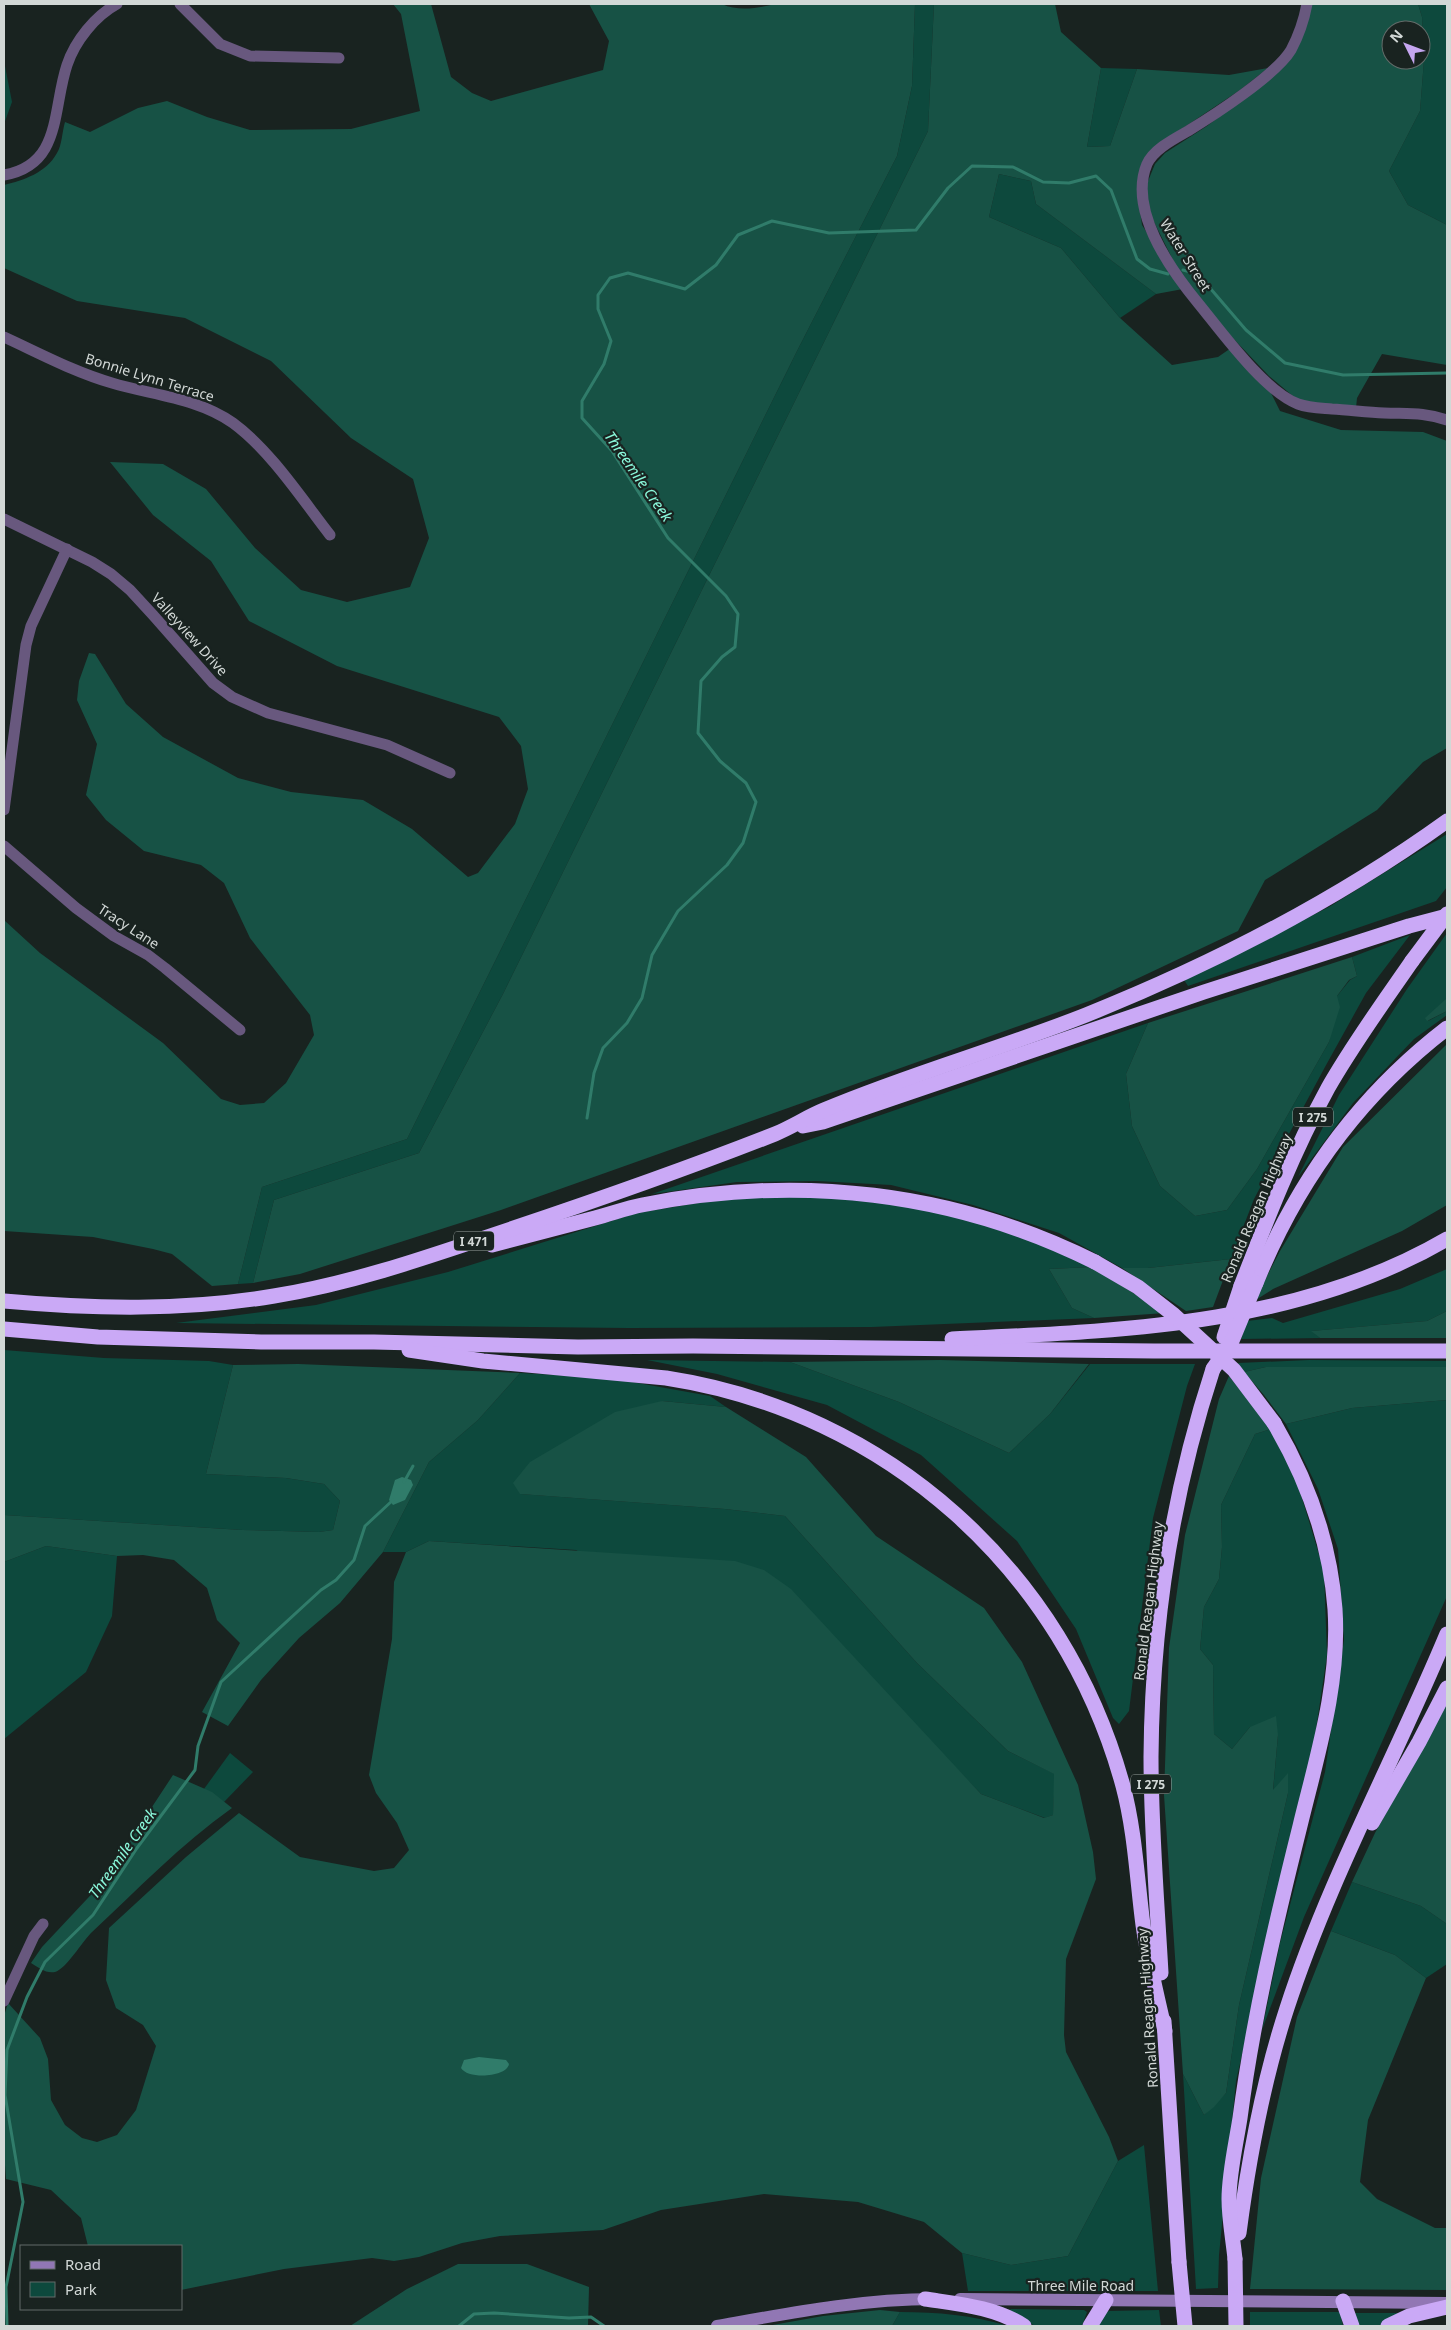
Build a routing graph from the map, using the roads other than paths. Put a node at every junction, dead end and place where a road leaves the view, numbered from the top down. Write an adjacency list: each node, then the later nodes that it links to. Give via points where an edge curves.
1 (117, 4): 5 (street, via 99,16 89,28 67,65 50,138 43,154 20,172)
2 (180, 4): 4 (street, via 220,44 240,54)
3 (1307, 4): 7 (street, Water Street, via 1299,34 1283,60 1224,107 1167,144 1147,164 1142,188 1146,218 1160,247 1194,298 1236,350 1287,398 1316,408 1424,414)
4 (339, 58)
5 (4, 175)
6 (4, 337): 9 (street, Bonnie Lynn Terrace, via 86,374 187,402 233,423 265,452)
7 (1447, 420)
8 (4, 519): 10 (street, Valleyview Drive)
9 (330, 534)
10 (67, 549): 11 (street, Valleyview Drive, via 92,562 130,590 213,683 232,696 268,713 387,745); 12 (street, via 26,645)
11 (450, 774)
12 (4, 810)
13 (1447, 821): 18 (highway, via 1318,904 1159,984 1084,1016 823,1110)
14 (4, 846): 17 (street, Tracy Lane, via 76,908 114,936 154,959)
15 (1447, 915): 18 (highway, via 1204,992 823,1122); 26 (highway, Ronald Reagan Highway / I 275, bridge, via 1412,961 1329,1088 1307,1128 1241,1286)
16 (1447, 1028): 26 (highway, bridge, via 1404,1063 1334,1140 1278,1231 1232,1341)
17 (240, 1030)
18 (780, 1132): 20 (highway, I 471, via 546,1217)
19 (1447, 1239): 24 (highway, via 1378,1272 1273,1307 1121,1330 949,1339)
20 (378, 1273): 21 (highway, I 471, via 305,1291 217,1304 108,1308); 33 (highway, bridge, via 641,1205 699,1195 784,1189 845,1191 896,1197 961,1211 1054,1242 1138,1287 1234,1370 1274,1422 1306,1484 1322,1530 1335,1610 1334,1663 1322,1734 1270,1951 1247,2068 1229,2198)
21 (4, 1302)
22 (4, 1329): 23 (highway, via 98,1337)
23 (374, 1342): 24 (highway, via 578,1347); 32 (highway, via 484,1361 695,1382 754,1398 845,1436 898,1467 944,1503 994,1550 1028,1591 1060,1640 1098,1712 1123,1787 1143,1925)
24 (896, 1347): 25 (highway)
25 (1447, 1351)
26 (1213, 1369): 32 (highway, Ronald Reagan Highway / I 275, via 1191,1446 1172,1533 1155,1661 1151,1803)
27 (1447, 1634): 29 (highway)
28 (1447, 1688): 29 (highway)
29 (1334, 1887): 33 (highway, via 1274,2049 1248,2163)
30 (43, 1924): 31 (street, via 34,1936)
31 (4, 2001)
32 (1164, 2031): 42 (highway, Ronald Reagan Highway / I 275, bridge)
33 (1235, 2259): 43 (highway, bridge)
34 (925, 2299): 35 (street, Three Mile Road); 39 (street, Three Mile Road, via 840,2305); 40 (highway, via 994,2312)
35 (1106, 2300): 36 (street, Three Mile Road); 41 (highway)
36 (1343, 2302): 37 (street, Three Mile Road); 44 (highway)
37 (1447, 2303)
38 (1447, 2307): 45 (highway, via 1409,2316)
39 (717, 2326)
40 (1024, 2326)
41 (1090, 2326)
42 (1185, 2326)
43 (1236, 2326)
44 (1352, 2326)
45 (1388, 2326)

